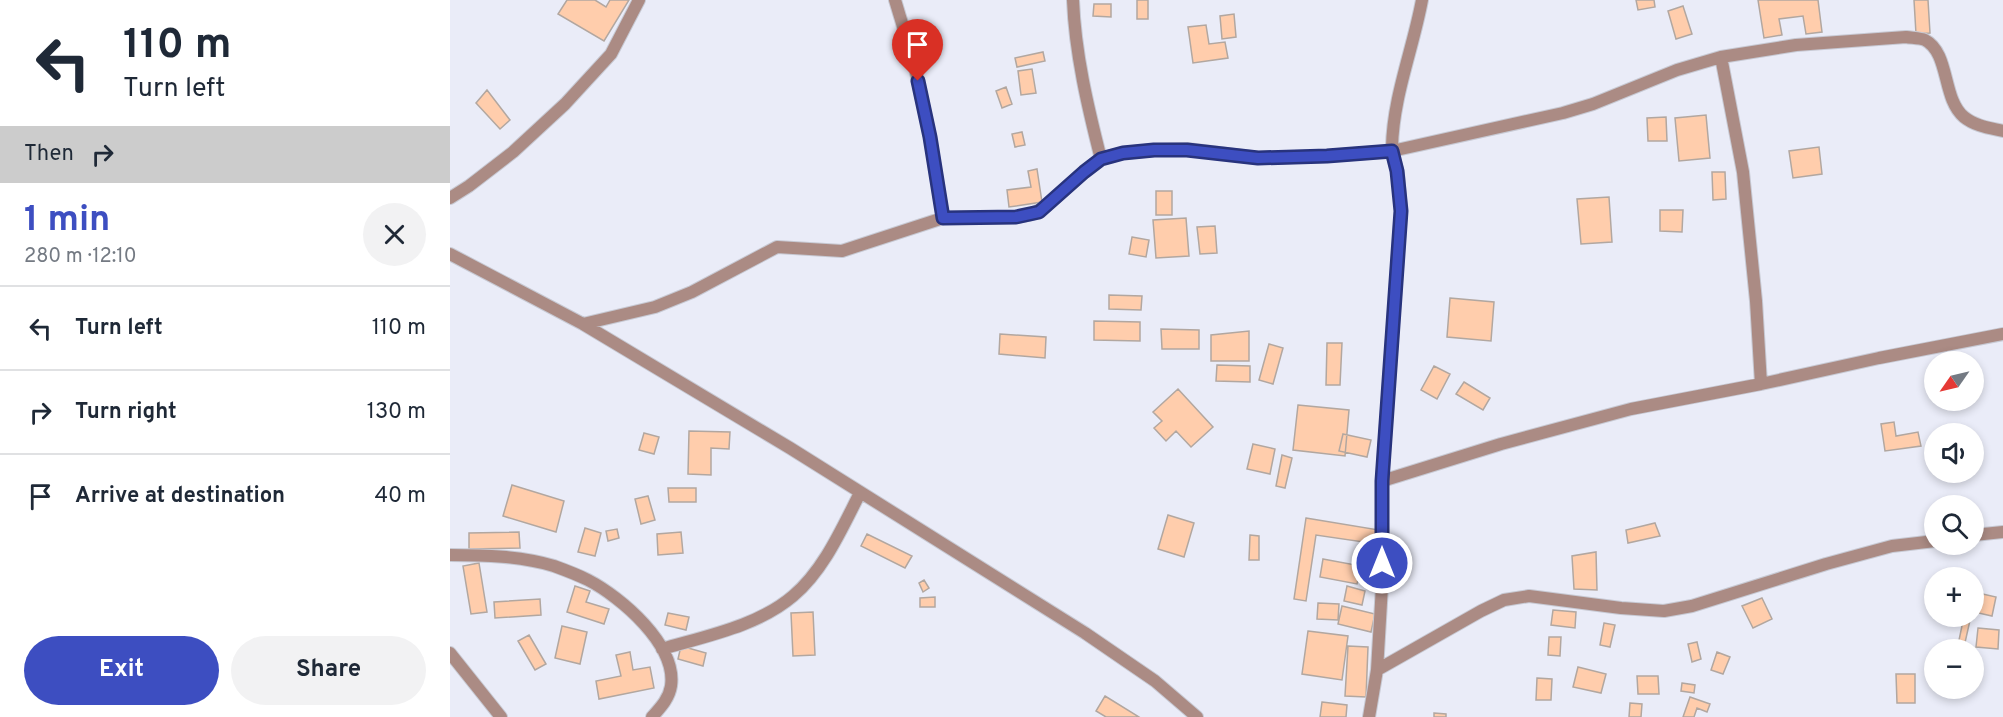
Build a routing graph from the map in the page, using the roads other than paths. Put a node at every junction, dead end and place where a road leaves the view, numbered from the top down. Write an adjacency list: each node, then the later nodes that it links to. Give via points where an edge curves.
1 (639, 0): 9 (street, via 611,54 565,104 513,152)
2 (896, 0): 10 (street, via 930,137)
3 (1073, 0): 8 (street, via 1090,118)
4 (1422, 0): 7 (street, via 1398,98)
5 (1721, 57): 6 (street, via 1796,45 1906,37 1924,40 1935,49 1952,101 1963,117); 7 (street, via 1563,113); 14 (street, via 1743,172)
6 (2003, 131)
7 (1392, 151): 8 (street, via 1258,158 1154,150); 15 (street, via 1401,211)
8 (1101, 159): 10 (street, via 1039,212 1016,217)
9 (450, 198)
10 (943, 218): 12 (street, via 842,251 777,247 655,307)
11 (450, 254): 12 (street)
12 (583, 324): 16 (street)
13 (2003, 334): 14 (street)
14 (1761, 384): 15 (street, via 1631,409)
15 (1382, 481): 23 (street)
16 (860, 493): 21 (street, via 814,573 794,595 757,617); 26 (street, via 1085,633 1155,681)
17 (2003, 532): 18 (street)
18 (1984, 534)
19 (1924, 542): 23 (street, via 1892,546 1664,611 1529,596 1504,600)
20 (450, 555): 21 (street, via 518,559 553,566 589,580 637,617)
21 (662, 649): 25 (street, via 671,670 671,688)
22 (450, 653): 24 (street)
23 (1377, 670): 27 (street)
24 (501, 717)
25 (652, 717)
26 (1197, 717)
27 (1369, 717)

